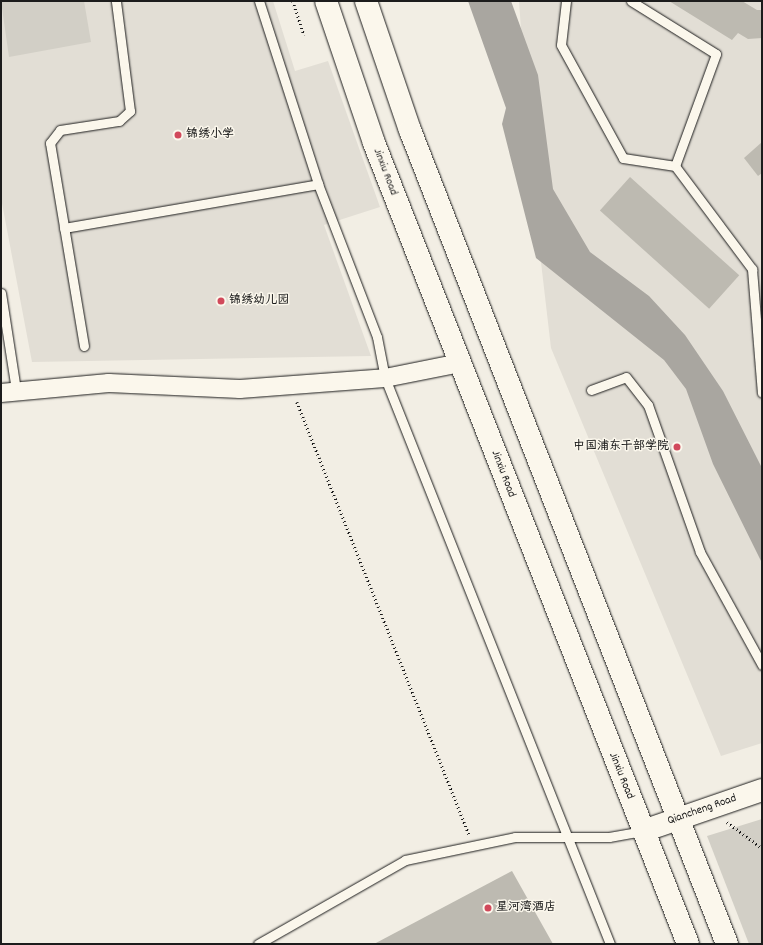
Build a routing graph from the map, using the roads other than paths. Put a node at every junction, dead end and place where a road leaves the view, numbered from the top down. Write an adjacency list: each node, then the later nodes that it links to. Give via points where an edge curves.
1 (116, 1): 9 (lane, via 130,111 120,121 60,130 50,144)
2 (259, 1): 8 (lane)
3 (326, 1): 12 (main road, Jinxiu Road, via 374,143)
4 (566, 1): 7 (lane, via 561,45 623,158)
5 (631, 1): 7 (lane, via 716,54)
6 (368, 7): 19 (main road, via 410,130)
7 (675, 166): 16 (lane, via 752,269)
8 (318, 184): 9 (lane); 13 (lane, via 377,337)
9 (64, 228): 11 (lane)
10 (1, 293): 15 (lane)
11 (84, 346)
12 (460, 363): 13 (street); 20 (main road, Jinxiu Road)
13 (385, 378): 15 (street, via 240,389 109,383); 21 (lane)
14 (591, 390): 17 (lane, via 626,377 648,406 700,552)
15 (8, 391)
16 (762, 393)
17 (762, 665)
18 (762, 790): 19 (main road, Qiancheng Road, via 710,810)
19 (677, 819): 20 (main road, Qiancheng Road); 25 (main road)
20 (643, 831): 21 (lane, via 609,837); 24 (main road, Jinxiu Road)
21 (566, 836): 22 (lane, via 515,837 405,860); 23 (lane)
22 (258, 944)
23 (610, 944)
24 (688, 944)
25 (727, 944)

